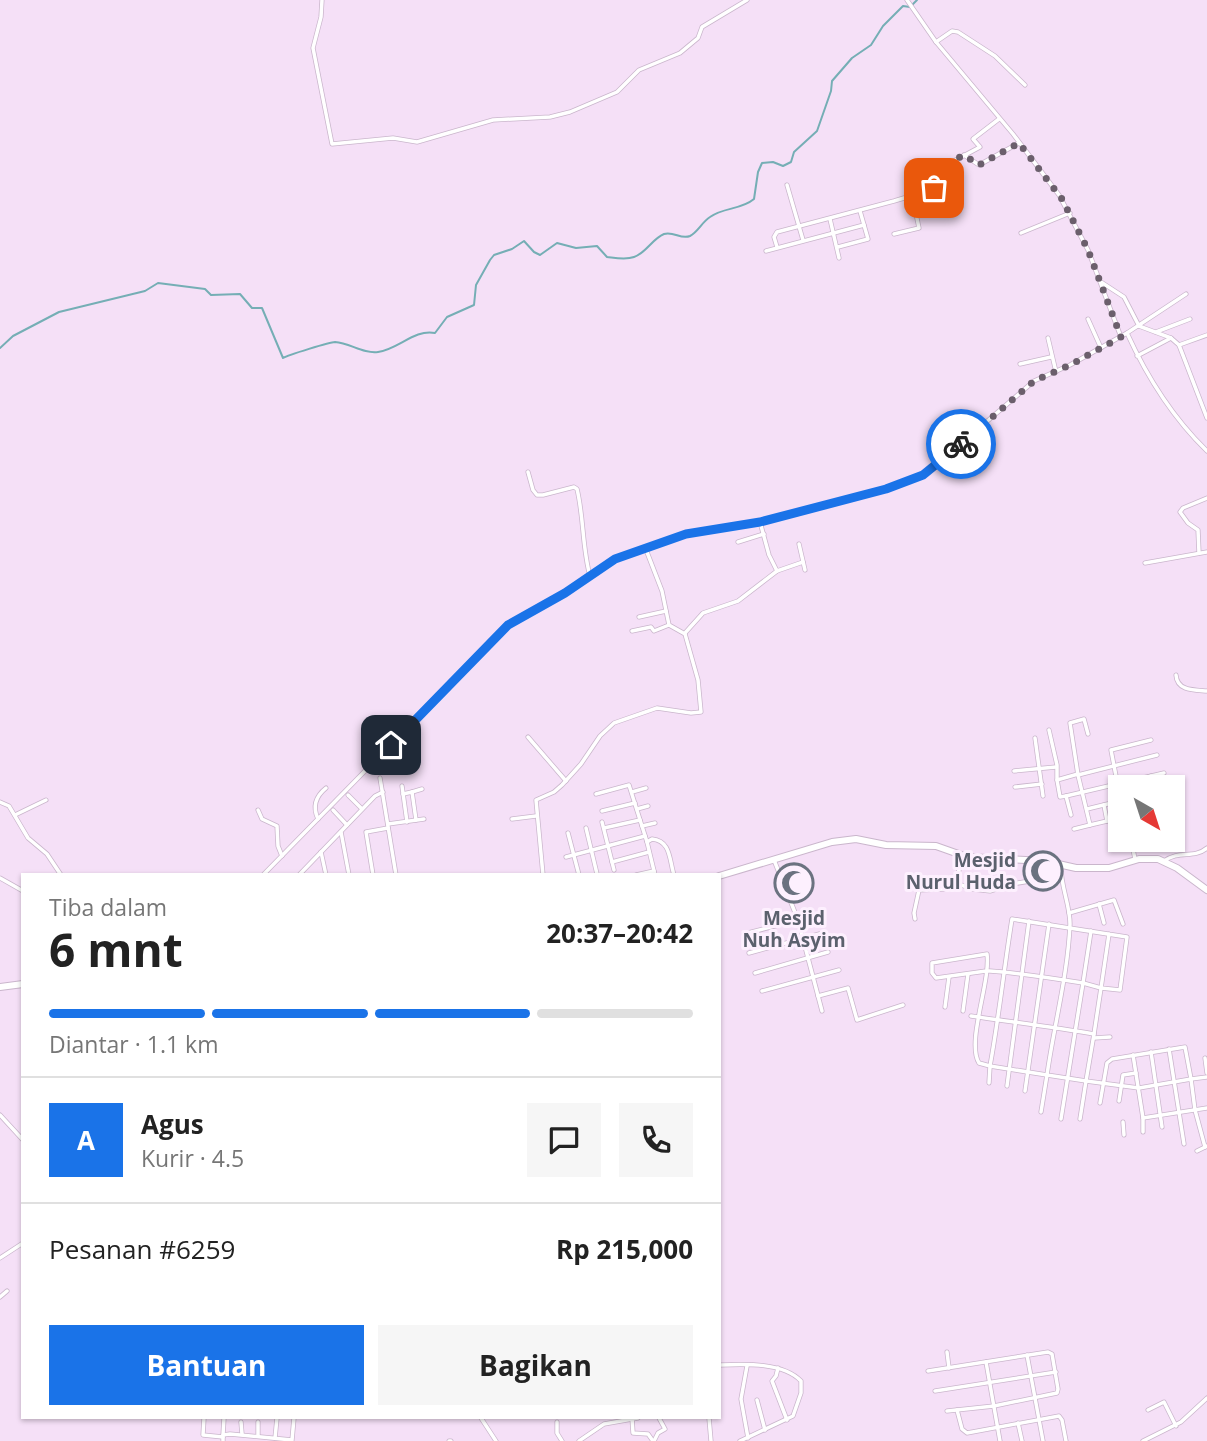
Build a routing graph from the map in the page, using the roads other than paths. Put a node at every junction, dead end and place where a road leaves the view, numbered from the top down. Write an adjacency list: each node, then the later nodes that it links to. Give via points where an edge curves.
1 (322, 0): 2 (street, via 313,48 332,144 393,138 420,141 478,123 550,117 581,108 620,91 640,69 680,52 698,38 702,27)
2 (747, 0)
3 (907, 1): 4 (street)
4 (936, 42): 5 (street, via 958,32 998,59); 6 (street)
5 (1025, 85)
6 (999, 118): 7 (street); 8 (street, via 973,139 980,147)
7 (1019, 143): 8 (street, via 979,165); 14 (street)
8 (964, 155): 10 (street, via 952,162 954,183)
9 (787, 185): 17 (street)
10 (912, 195): 12 (street); 13 (street)
11 (950, 203): 13 (street)
12 (860, 210): 15 (street); 16 (street)
13 (916, 212): 20 (street, via 918,229)
14 (1070, 213): 19 (street); 26 (street)
15 (830, 218): 17 (street); 18 (street)
16 (864, 225): 18 (street); 23 (street, via 867,240)
17 (798, 226): 21 (street); 22 (street, via 777,232)
18 (834, 232): 21 (street); 23 (street)
19 (1021, 233)
20 (894, 234)
21 (803, 241): 22 (street)
22 (777, 247): 24 (street)
23 (838, 247): 25 (street)
24 (766, 251)
25 (839, 258)
26 (1101, 282): 30 (street, via 1124,296); 34 (street)
27 (1186, 294): 30 (street)
28 (1088, 319): 38 (street)
29 (1190, 319): 31 (street)
30 (1139, 326): 31 (street); 32 (street)
31 (1154, 333): 36 (street)
32 (1127, 334): 34 (street); 39 (street)
33 (1207, 335): 37 (street)
34 (1121, 337): 38 (street)
35 (1048, 338): 40 (street)
36 (1171, 338): 37 (street); 39 (street)
37 (1179, 345): 43 (street)
38 (1101, 348): 42 (street)
39 (1137, 356): 44 (street, via 1160,397)
40 (1051, 357): 41 (street); 42 (street)
41 (1020, 364)
42 (1056, 372): 47 (street, via 1034,381 923,475 863,496)
43 (1207, 418)
44 (1207, 451)
45 (528, 472): 58 (street, via 537,495 577,489)
46 (1207, 498): 53 (street, via 1180,512 1198,530)
47 (760, 522): 48 (street); 51 (street, via 695,531)
48 (764, 534): 49 (street); 57 (street)
49 (738, 542)
50 (799, 544): 54 (street)
51 (645, 547): 58 (street); 59 (street)
52 (1207, 551): 53 (street)
53 (1199, 553): 55 (street)
54 (803, 562): 56 (street); 57 (street)
55 (1145, 563)
56 (805, 570)
57 (776, 571): 63 (street, via 738,601 703,613)
58 (590, 576): 114 (street, via 508,625)
59 (666, 611): 60 (street); 61 (street)
60 (639, 617)
61 (669, 625): 62 (street); 63 (street)
62 (632, 631)
63 (685, 633): 82 (street, via 701,712 657,708 614,723)
64 (1176, 675): 65 (street, via 1181,687)
65 (1207, 691)
66 (1049, 730): 73 (street)
67 (1088, 734): 77 (street, via 1084,719 1070,723)
68 (528, 737): 82 (street)
69 (1035, 738): 74 (street)
70 (1151, 740): 72 (street, via 1113,749)
71 (1157, 755): 72 (street)
72 (1113, 766): 77 (street); 78 (street)
73 (1056, 767): 74 (street); 81 (street)
74 (1040, 770): 75 (street); 83 (street)
75 (1014, 771)
76 (1164, 773): 79 (street)
77 (1078, 775): 81 (street); 93 (street)
78 (1115, 775)
79 (1155, 775)
80 (380, 778): 90 (street)
81 (1057, 780): 98 (street, via 1060,797)
82 (566, 781): 113 (street, via 554,793 536,800)
83 (1042, 784): 86 (street); 97 (street)
84 (402, 786): 94 (street)
85 (1108, 786): 93 (street)
86 (1015, 787)
87 (326, 788): 114 (street, via 316,800)
88 (646, 788): 92 (street)
89 (422, 789): 91 (street)
90 (383, 792): 105 (street); 126 (street)
91 (412, 792): 94 (street); 117 (street)
92 (632, 792): 95 (street, via 629,785); 101 (street)
93 (1083, 792): 98 (street); 107 (street)
94 (403, 794): 119 (street)
95 (596, 794)
96 (348, 795): 105 (street)
97 (1044, 796)
98 (1066, 796): 112 (street)
99 (46, 800): 111 (street)
100 (0, 802): 111 (street)
101 (635, 803): 106 (street); 110 (street)
102 (1108, 804): 103 (street)
103 (1104, 805): 107 (street); 120 (street)
104 (648, 806): 106 (street)
105 (362, 809): 123 (street)
106 (636, 809): 118 (street)
107 (1087, 809): 125 (street)
108 (258, 810): 141 (street, via 262,820 277,826)
109 (333, 810): 123 (street)
110 (601, 811)
111 (15, 815): 150 (street, via 28,838)
112 (1071, 815)
113 (536, 816): 116 (street); 157 (street)
114 (318, 819): 141 (street)
115 (424, 819): 117 (street)
116 (512, 819)
117 (416, 820): 119 (street)
118 (640, 820): 124 (street); 128 (street)
119 (407, 821): 126 (street)
120 (1107, 821): 125 (street)
121 (602, 822): 128 (street)
122 (655, 823): 124 (street)
123 (347, 825): 130 (street)
124 (642, 825): 132 (street)
125 (1090, 825): 129 (street)
126 (388, 826): 155 (street, via 366,832); 156 (street)
127 (586, 828): 136 (street)
128 (604, 828): 134 (street)
129 (1074, 829)
130 (341, 832): 137 (street); 154 (street)
131 (568, 833): 140 (street)
132 (645, 836): 133 (street); 134 (street)
133 (647, 842): 138 (street); 161 (street, via 664,843)
134 (609, 846): 136 (street); 147 (street)
135 (1207, 848): 146 (street)
136 (591, 850): 140 (street); 159 (street)
137 (321, 852): 152 (street); 153 (street)
138 (649, 852): 147 (street); 160 (street)
139 (1134, 852): 145 (street)
140 (574, 855): 143 (street); 158 (street)
141 (282, 856): 151 (street)
142 (962, 856): 144 (main road, via 936,846 846,839); 148 (main road); 165 (street)
143 (566, 857)
144 (774, 859): 162 (main road); 172 (street)
145 (1135, 859): 146 (main road); 148 (main road, via 1102,869)
146 (1164, 861): 167 (main road)
147 (612, 862): 149 (street)
148 (1061, 865): 163 (street)
149 (614, 870)
150 (60, 873)
151 (265, 873)
152 (301, 873)
153 (326, 873)
154 (349, 873)
155 (373, 873)
156 (396, 873)
157 (542, 873)
158 (578, 873)
159 (597, 873)
160 (654, 873)
161 (673, 873)
162 (721, 875)
163 (1061, 876): 165 (street, via 990,891); 169 (street)
164 (0, 878): 166 (street)
165 (956, 883): 171 (street, via 944,889 919,890)
166 (21, 890)
167 (1207, 890)
168 (1099, 904): 169 (street); 174 (street); 175 (street, via 1116,900)
169 (1069, 913): 177 (street)
170 (817, 915): 172 (street)
171 (915, 919)
172 (798, 920): 180 (street); 182 (street)
173 (1029, 921): 176 (street); 188 (street, via 1012,919); 191 (street)
174 (1104, 923)
175 (1124, 923)
176 (1049, 924): 177 (street); 192 (street)
177 (1069, 928): 178 (street); 195 (street)
178 (1091, 931): 181 (street); 196 (street)
179 (823, 933): 182 (street)
180 (744, 934)
181 (1109, 934): 199 (street); 199 (street, via 1127,937 1119,990)
182 (803, 938): 184 (street); 185 (street)
183 (828, 952): 185 (street)
184 (749, 953)
185 (808, 957): 189 (street); 193 (street)
186 (839, 970): 193 (street)
187 (986, 971): 188 (street); 190 (street); 194 (street, via 985,953 932,962 934,978); 207 (street)
188 (1005, 972): 191 (street); 208 (street)
189 (755, 973)
190 (968, 974): 194 (street); 204 (street)
191 (1023, 974): 192 (street); 209 (street)
192 (1041, 976): 195 (street); 210 (street)
193 (813, 977): 200 (street); 201 (street)
194 (949, 977): 203 (street)
195 (1062, 980): 196 (street); 211 (street)
196 (1083, 983): 199 (street); 212 (street)
197 (21, 984): 198 (main road)
198 (0, 987)
199 (1101, 988): 213 (street)
200 (762, 991)
201 (818, 996): 202 (street, via 848,988 858,1020); 205 (street)
202 (903, 1005)
203 (945, 1007)
204 (963, 1010)
205 (822, 1011)
206 (971, 1016): 207 (street)
207 (979, 1017): 208 (street); 219 (street, via 976,1059)
208 (998, 1020): 209 (street); 219 (street)
209 (1016, 1022): 210 (street); 220 (street)
210 (1034, 1024): 211 (street); 221 (street)
211 (1054, 1027): 212 (street); 223 (street)
212 (1075, 1030): 213 (street); 225 (street)
213 (1094, 1036): 214 (street); 227 (street)
214 (1110, 1037)
215 (1169, 1049): 216 (street); 226 (street, via 1186,1048); 228 (street)
216 (1151, 1052): 217 (street); 231 (street)
217 (1133, 1055): 222 (street); 230 (street, via 1109,1059)
218 (1205, 1058): 224 (street)
219 (990, 1066): 220 (street); 229 (street)
220 (1009, 1070): 221 (street); 233 (street)
221 (1028, 1072): 223 (street); 235 (street)
222 (1136, 1073): 232 (street, via 1123,1076); 234 (street)
223 (1047, 1075): 225 (street); 240 (street)
224 (1207, 1075): 226 (street)
225 (1067, 1077): 227 (street); 245 (street)
226 (1191, 1079): 228 (street); 239 (street)
227 (1086, 1081): 230 (street); 246 (street)
228 (1173, 1082): 231 (street); 241 (street)
229 (989, 1083)
230 (1104, 1083): 232 (street); 237 (street)
231 (1156, 1084): 234 (street); 243 (street)
232 (1121, 1085): 234 (street); 236 (street)
233 (1007, 1086)
234 (1139, 1088): 244 (street)
235 (1025, 1091)
236 (1119, 1101)
237 (1100, 1103)
238 (1207, 1108): 239 (street)
239 (1195, 1110): 241 (street); 253 (street)
240 (1041, 1112)
241 (1178, 1114): 243 (street); 252 (street)
242 (0, 1115): 251 (street)
243 (1160, 1116): 244 (street); 248 (street)
244 (1143, 1118): 249 (street)
245 (1062, 1119)
246 (1080, 1119)
247 (1122, 1122): 250 (street)
248 (1162, 1127)
249 (1143, 1132)
250 (1124, 1135)
251 (21, 1138)
252 (1184, 1144)
253 (1206, 1147): 254 (street)
254 (1196, 1151)
255 (21, 1244): 256 (street)
256 (0, 1258)
257 (7, 1291): 258 (street)
258 (0, 1297)
259 (947, 1352): 265 (street)
260 (1027, 1356): 261 (street); 267 (street, via 1050,1352); 268 (street)
261 (986, 1362): 265 (street); 269 (street)
262 (721, 1365): 263 (street)
263 (747, 1366): 264 (street); 299 (street, via 741,1399)
264 (778, 1367): 287 (street, via 772,1381); 287 (street, via 801,1384 795,1411)
265 (950, 1368): 266 (street)
266 (928, 1371)
267 (1056, 1372): 268 (street); 271 (street, via 1058,1392)
268 (1032, 1376): 269 (street); 271 (street)
269 (991, 1383): 270 (street); 274 (street)
270 (935, 1391)
271 (1036, 1398): 274 (street); 286 (street)
272 (1207, 1398): 293 (street)
273 (757, 1400): 294 (street)
274 (994, 1406): 275 (street); 292 (street)
275 (957, 1410): 277 (street); 292 (street, via 965,1433)
276 (1148, 1410): 293 (street, via 1164,1402)
277 (947, 1412)
278 (204, 1419): 297 (street, via 203,1434)
279 (224, 1419): 297 (street)
280 (276, 1419): 298 (street)
281 (294, 1419): 298 (street, via 292,1440)
282 (482, 1419): 300 (street)
283 (632, 1419): 302 (street, via 604,1424); 303 (street, via 633,1433 649,1435)
284 (660, 1419): 303 (street, via 665,1429)
285 (709, 1419): 304 (street)
286 (1039, 1419): 291 (street); 308 (street); 309 (street, via 1060,1417)
287 (787, 1420): 294 (street)
288 (242, 1422): 295 (street)
289 (258, 1422): 296 (street)
290 (557, 1422): 301 (street)
291 (1018, 1423): 292 (street); 307 (street)
292 (997, 1426): 306 (street)
293 (1176, 1426): 310 (street)
294 (765, 1430): 299 (street)
295 (242, 1434): 296 (street); 297 (street)
296 (258, 1436): 298 (street)
297 (223, 1438)
298 (275, 1438)
299 (748, 1438): 305 (street)
300 (496, 1441)
301 (562, 1441)
302 (579, 1441)
303 (653, 1441)
304 (711, 1441)
305 (740, 1441)
306 (1000, 1441)
307 (1022, 1441)
308 (1043, 1441)
309 (1066, 1441)
310 (1143, 1441)

